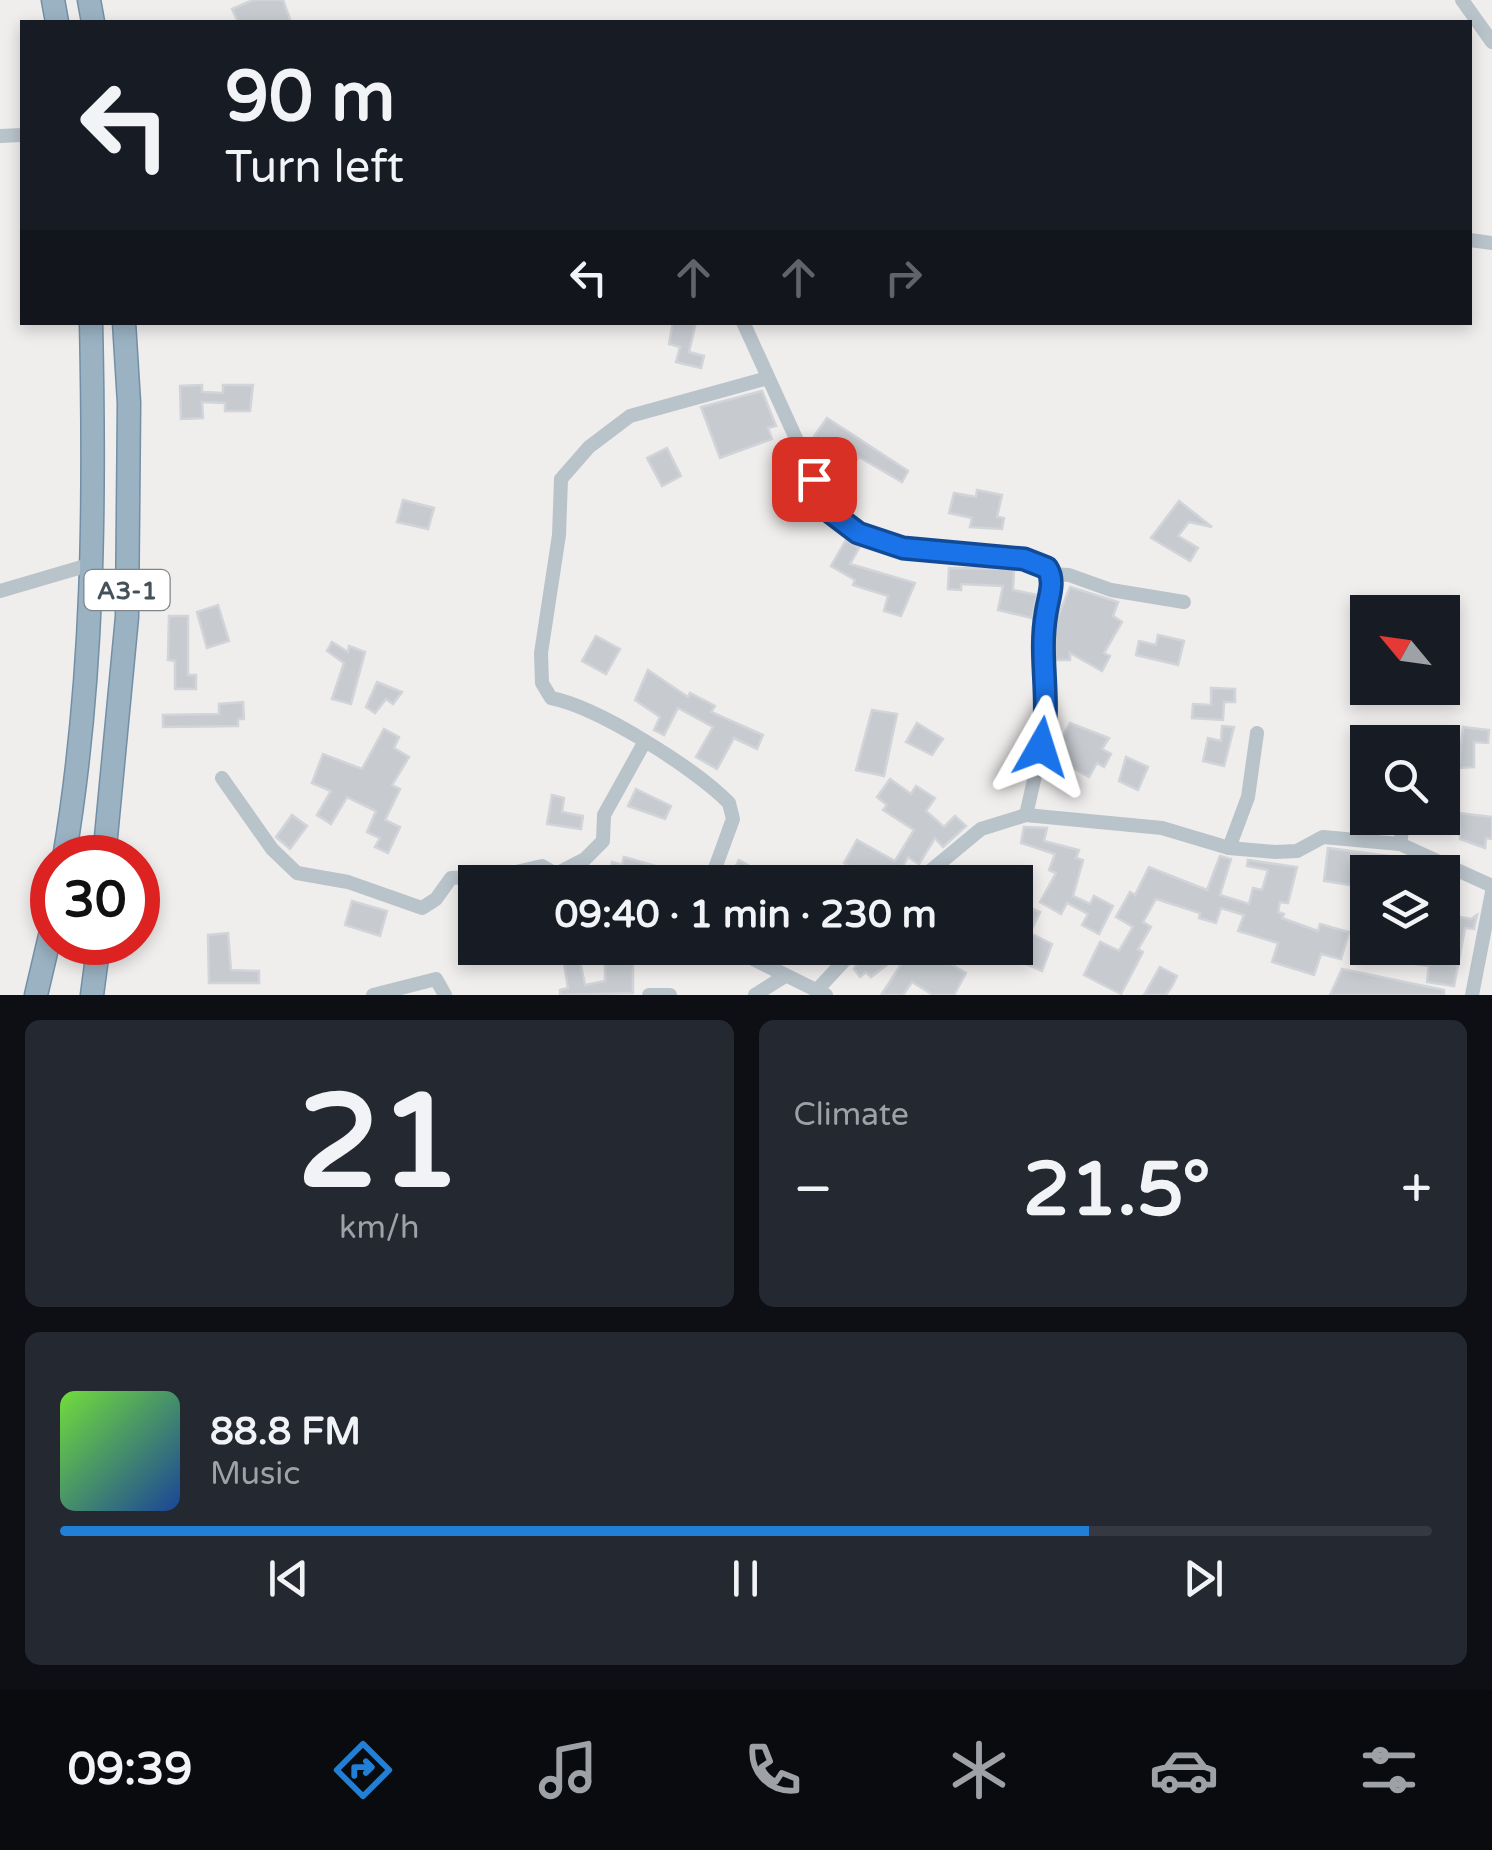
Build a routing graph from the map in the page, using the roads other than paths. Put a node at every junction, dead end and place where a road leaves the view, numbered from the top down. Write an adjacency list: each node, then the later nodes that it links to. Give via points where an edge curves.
1 (1462, 0): 2 (street)
2 (1492, 42)
3 (91, 325): 7 (highway)
4 (124, 325): 16 (highway, A3-1, via 126,617)
5 (744, 325): 6 (street)
6 (768, 378): 8 (street, via 829,511 846,525 889,544 1024,559); 12 (street, via 630,416 589,447 561,480 542,683 551,698)
7 (92, 564): 9 (street); 15 (highway)
8 (1051, 574): 10 (street); 14 (street, via 1042,644 1047,723)
9 (0, 590)
10 (1184, 602)
11 (1257, 733): 19 (street, via 1248,797)
12 (644, 743): 13 (street, via 604,815 603,841 586,858 556,874 542,866 451,878 422,908 348,882 297,873); 20 (street, via 730,803 733,820)
13 (222, 778)
14 (1026, 816): 19 (street, via 1162,828); 21 (street, via 980,829)
15 (67, 835)
16 (106, 835)
17 (1401, 835): 18 (street)
18 (1400, 844): 19 (street, via 1323,838 1298,850); 22 (street)
19 (1230, 848)
20 (716, 865)
21 (937, 865)
22 (1492, 889): 40 (street)
23 (43, 965): 31 (highway)
24 (49, 965): 32 (highway)
25 (97, 965): 33 (highway)
26 (103, 965): 34 (highway)
27 (764, 965): 29 (street)
28 (843, 965): 30 (street)
29 (785, 976): 30 (street); 39 (street)
30 (822, 993)
31 (36, 995)
32 (47, 995)
33 (92, 995)
34 (106, 995)
35 (373, 995): 36 (street, via 436,979)
36 (445, 995)
37 (649, 995): 38 (street)
38 (670, 995)
39 (756, 995)
40 (1472, 995)

